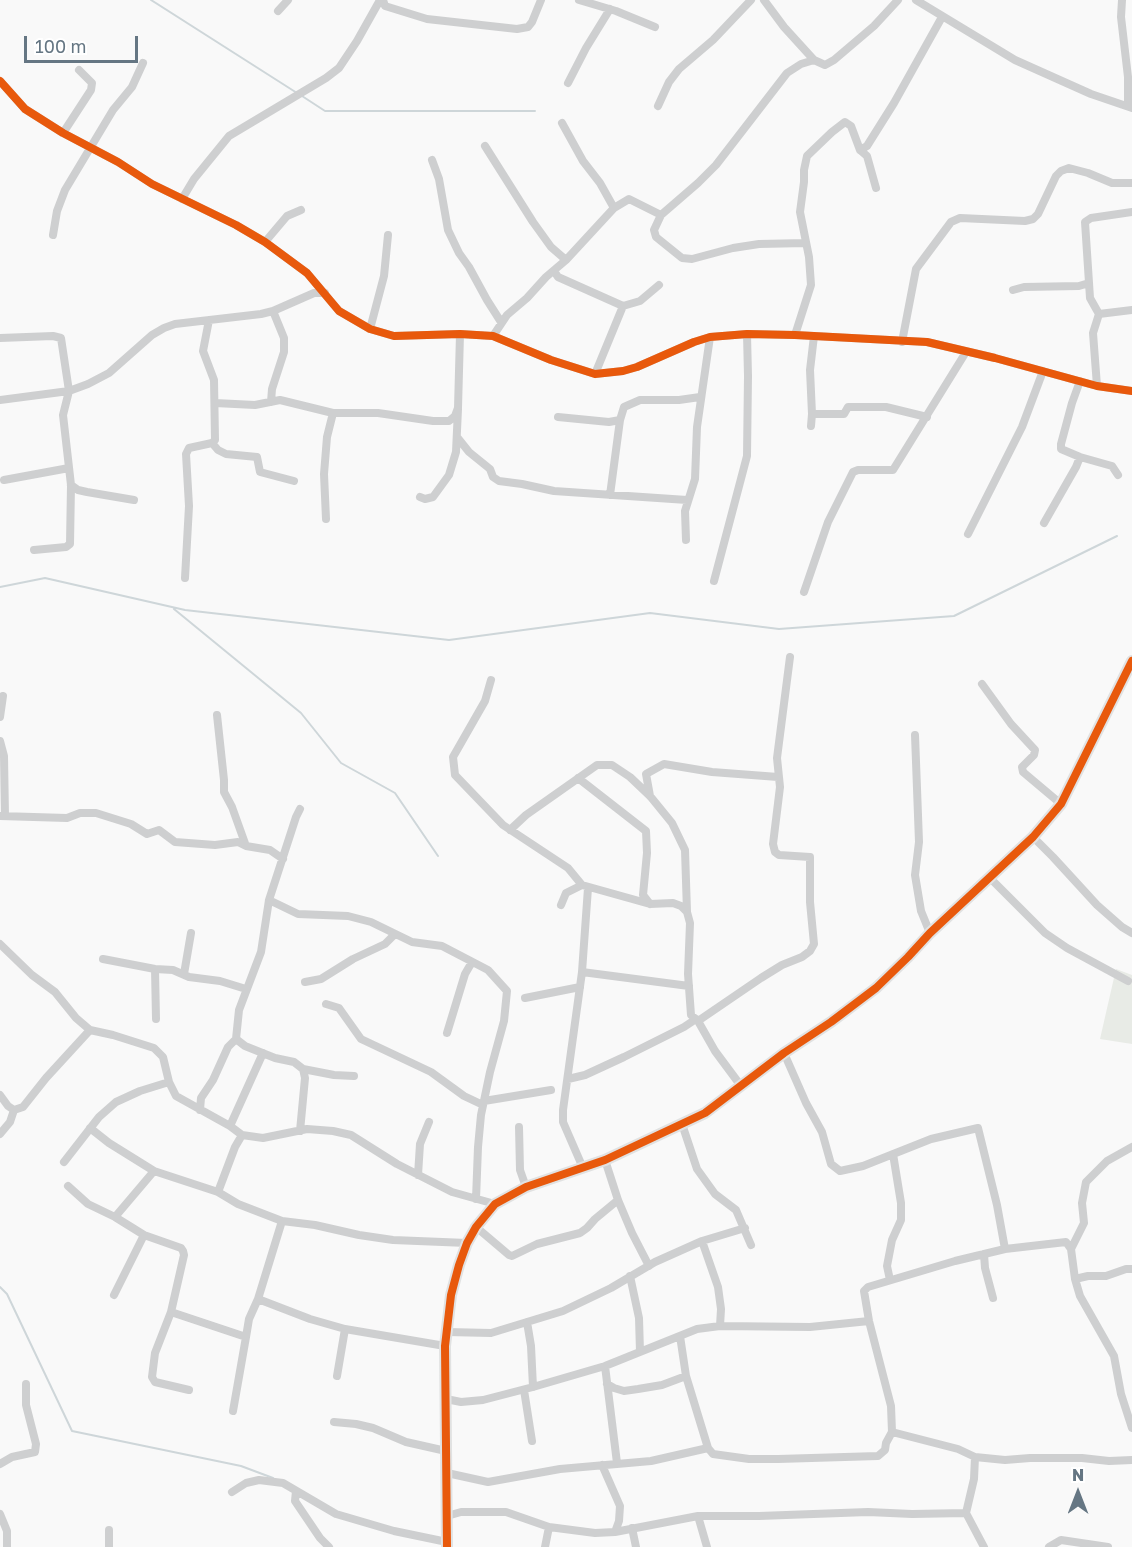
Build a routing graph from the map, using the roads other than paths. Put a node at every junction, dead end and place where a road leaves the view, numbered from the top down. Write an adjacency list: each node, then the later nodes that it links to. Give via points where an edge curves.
1 (288, 0): 11 (street)
2 (381, 0): 3 (street, via 385,6 428,19 517,28 528,27); 31 (street, via 339,68 229,136)
3 (541, 0)
4 (579, 0): 10 (street)
5 (751, 0): 21 (street, via 679,69)
6 (764, 0): 15 (street)
7 (898, 0): 15 (street, via 834,60 825,65)
8 (916, 0): 12 (street)
9 (1122, 0): 14 (street, via 1121,17)
10 (610, 9): 13 (street); 19 (street)
11 (278, 11)
12 (942, 17): 22 (street, via 1015,60); 27 (street, via 894,103 867,146)
13 (656, 27)
14 (1128, 50): 22 (street)
15 (814, 60): 35 (street, via 787,73 716,165)
16 (143, 63): 26 (street, via 132,87 112,110)
17 (79, 70): 24 (street, via 92,83 91,90)
18 (0, 81): 20 (street)
19 (568, 83)
20 (4, 92): 24 (street)
21 (658, 106)
22 (1130, 107)
23 (562, 123): 32 (street)
24 (63, 133): 26 (street)
25 (485, 146): 40 (street, via 533,222)
26 (91, 148): 31 (street); 36 (street, via 65,190)
27 (860, 150): 30 (street, via 867,156); 39 (street, via 851,126 845,122 807,156 800,212)
28 (432, 160): 51 (street, via 448,230)
29 (1132, 183): 60 (street, via 1112,183 1069,168 1056,176 1033,219 960,218 951,222 916,269)
30 (876, 188)
31 (182, 199): 38 (street)
32 (614, 208): 35 (street, via 629,199); 40 (street)
33 (301, 210): 38 (street, via 287,216)
34 (1132, 212): 42 (street, via 1085,222)
35 (661, 216): 39 (street, via 654,230 656,237 682,258 759,244)
36 (53, 235)
37 (388, 235): 52 (street, via 384,276)
38 (265, 242): 45 (street, via 307,273)
39 (806, 243): 55 (street, via 811,285)
40 (566, 260): 41 (street)
41 (554, 271): 46 (street, via 558,277); 51 (street)
42 (1089, 283): 44 (street); 49 (street, via 1090,298)
43 (659, 285): 46 (street, via 640,301)
44 (1013, 290)
45 (325, 293): 48 (street, via 314,293); 52 (street, via 339,310)
46 (622, 306): 63 (street)
47 (1132, 310): 49 (street)
48 (273, 311): 50 (street); 70 (street, via 284,338 284,352)
49 (1099, 314): 65 (street, via 1093,333)
50 (209, 320): 66 (street, via 164,328 110,373); 71 (street, via 203,351 214,380)
51 (501, 322): 56 (street)
52 (370, 330): 53 (street, via 394,336)
53 (460, 334): 56 (street); 72 (street)
54 (747, 334): 55 (street); 58 (street); 97 (street, via 747,456)
55 (795, 334): 57 (street)
56 (492, 336): 63 (street)
57 (814, 336): 60 (street); 74 (street, via 810,370)
58 (710, 337): 63 (street, via 637,367); 68 (street)
59 (0, 338): 66 (street, via 61,338)
60 (902, 342): 61 (street, via 927,342)
61 (966, 352): 62 (street); 76 (street)
62 (1042, 371): 64 (street); 93 (street, via 1022,427)
63 (596, 374)
64 (1080, 381): 65 (street); 81 (street, via 1061,449)
65 (1097, 386): 67 (street)
66 (69, 391): 69 (street); 82 (street, via 63,415)
67 (1132, 392)
68 (700, 397): 77 (street, via 640,400 624,407); 90 (street, via 694,488)
69 (0, 400)
70 (271, 402): 71 (street); 73 (street, via 280,400)
71 (216, 403): 80 (street)
72 (458, 408): 73 (street, via 449,421 378,413); 79 (street)
73 (333, 413): 91 (street, via 324,474)
74 (812, 414): 76 (street, via 844,414 848,406 886,406); 78 (street)
75 (558, 417): 77 (street)
76 (927, 417): 98 (street, via 893,470 853,472 828,522)
77 (620, 420): 87 (street)
78 (811, 426)
79 (457, 436): 87 (street, via 499,481 554,491); 88 (street, via 454,464 444,484 433,497)
80 (212, 443): 85 (street, via 226,454 257,457 260,472); 96 (street, via 189,448 186,454 189,506)
81 (1080, 457): 83 (street, via 1112,466); 92 (street)
82 (69, 468): 84 (street); 86 (street)
83 (1118, 475)
84 (4, 480)
85 (294, 480)
86 (71, 485): 89 (street, via 78,490); 95 (street, via 70,544)
87 (610, 495): 90 (street)
88 (420, 497)
89 (134, 500)
90 (687, 500): 94 (street)
91 (326, 519)
92 (1044, 523)
93 (968, 534)
94 (686, 540)
95 (34, 550)
96 (185, 578)
97 (714, 581)
98 (804, 592)
99 (790, 657): 108 (street)
100 (1132, 662): 111 (street)
101 (490, 680): 114 (street, via 486,701 453,757 455,775)
102 (982, 684): 111 (street, via 1035,750 1022,767 1023,772)
103 (3, 696): 105 (street)
104 (217, 714): 116 (street, via 224,792)
105 (0, 717)
106 (915, 735): 125 (street, via 919,842 915,875 921,912)
107 (0, 741): 113 (street, via 4,756)
108 (778, 777): 110 (street, via 664,764 646,774); 142 (street, via 773,844 779,855 810,857 814,944 801,957)
109 (578, 778): 110 (street, via 597,765 612,765); 114 (street); 121 (street, via 646,831 643,895)
110 (650, 796): 123 (street, via 672,823 685,850)
111 (1061, 804): 115 (street)
112 (300, 809): 117 (street)
113 (2, 816): 116 (street, via 67,818 96,813 131,824 147,834 159,830 182,844 238,842)
114 (510, 830): 119 (street, via 568,868)
115 (1033, 837): 118 (street); 126 (street, via 1097,905)
116 (246, 846): 117 (street, via 270,850)
117 (283, 859): 120 (street)
118 (990, 878): 125 (street); 134 (street, via 1046,933)
119 (585, 886): 121 (street); 122 (street, via 566,893); 132 (street)
120 (269, 900): 127 (street, via 298,914 348,916); 138 (street, via 261,952)
121 (650, 904): 123 (street, via 673,903)
122 (561, 905)
123 (687, 912): 136 (street, via 691,933)
124 (190, 933): 133 (street)
125 (930, 933): 147 (street, via 876,988)
126 (1132, 933)
127 (395, 934): 130 (street, via 412,942 442,946); 135 (street, via 385,944 321,979)
128 (0, 944): 143 (street, via 55,992)
129 (103, 959): 131 (street)
130 (472, 962): 144 (street); 155 (street, via 488,970 507,991 504,1021)
131 (155, 969): 133 (street); 141 (street)
132 (582, 972): 136 (street); 137 (street)
133 (184, 974): 138 (street)
134 (1128, 981)
135 (305, 982)
136 (688, 986): 142 (street, via 691,1016)
137 (580, 987): 139 (street); 150 (street)
138 (246, 989): 145 (street, via 236,1020)
139 (525, 998)
140 (326, 1004): 155 (street, via 339,1008 361,1039 431,1072 464,1096)
141 (156, 1019)
142 (697, 1020): 150 (street, via 585,1075); 152 (street)
143 (90, 1030): 151 (street, via 154,1048 163,1057); 156 (street, via 23,1107)
144 (447, 1033)
145 (236, 1039): 146 (street); 157 (street, via 201,1098)
146 (263, 1053): 148 (street, via 294,1062); 160 (street)
147 (784, 1053): 152 (street); 167 (street, via 822,1132 833,1166 840,1171 848,1170)
148 (303, 1069): 149 (street); 163 (street)
149 (354, 1076)
150 (568, 1079): 170 (street, via 563,1122)
151 (169, 1082): 157 (street, via 177,1096); 162 (street, via 116,1102)
152 (741, 1086): 159 (street, via 705,1113)
153 (551, 1089): 155 (street)
154 (0, 1095): 156 (street)
155 (483, 1103): 176 (street)
156 (14, 1110): 164 (street)
157 (200, 1110): 160 (street)
158 (429, 1122): 172 (street, via 420,1144)
159 (682, 1124): 168 (street); 182 (street, via 697,1169 715,1194 736,1210)
160 (230, 1126): 165 (street)
161 (519, 1126): 174 (street, via 520,1170)
162 (90, 1128): 169 (street); 171 (street)
163 (300, 1131): 165 (street, via 263,1138); 172 (street, via 351,1135)
164 (0, 1134)
165 (242, 1135): 175 (street)
166 (1132, 1148): 188 (street, via 1107,1161 1086,1182 1084,1223)
167 (893, 1154): 187 (street, via 931,1139 978,1128); 194 (street, via 901,1220 887,1266)
168 (605, 1160): 170 (street); 177 (street)
169 (64, 1162)
170 (583, 1168): 174 (street)
171 (154, 1171): 175 (street); 179 (street)
172 (418, 1174): 176 (street, via 452,1192)
173 (68, 1186): 179 (street, via 88,1204)
174 (526, 1187): 178 (street)
175 (218, 1192): 180 (street)
176 (476, 1199): 178 (street)
177 (618, 1200): 181 (street, via 580,1233 537,1244 512,1256); 190 (street)
178 (495, 1204): 181 (street)
179 (115, 1217): 183 (street)
180 (282, 1221): 185 (street, via 393,1240); 197 (street)
181 (476, 1227): 185 (street)
182 (745, 1228): 184 (street); 186 (street)
183 (144, 1235): 195 (street); 198 (street, via 183,1251)
184 (702, 1240): 190 (street); 201 (street, via 717,1287)
185 (466, 1243): 203 (street, via 451,1295)
186 (751, 1245)
187 (1005, 1249): 188 (street, via 1066,1242); 189 (street)
188 (1071, 1249): 193 (street)
189 (984, 1254): 194 (street); 196 (street)
190 (649, 1266): 192 (street)
191 (1132, 1269): 193 (street)
192 (630, 1276): 200 (street, via 563,1311); 207 (street, via 639,1318)
193 (1075, 1279): 218 (street, via 1080,1296 1114,1356)
194 (890, 1280): 199 (street, via 864,1291)
195 (114, 1295)
196 (993, 1298)
197 (258, 1299): 202 (street); 205 (street)
198 (171, 1312): 205 (street); 214 (street, via 155,1353 152,1377 155,1382)
199 (869, 1320): 201 (street, via 810,1327); 219 (street, via 891,1406)
200 (527, 1322): 203 (street, via 491,1333); 213 (street, via 531,1346)
201 (720, 1326): 204 (street)
202 (345, 1329): 206 (street); 209 (street)
203 (447, 1332): 206 (street)
204 (680, 1336): 207 (street); 210 (street)
205 (246, 1337): 216 (street)
206 (445, 1346): 215 (street)
207 (640, 1352): 208 (street)
208 (605, 1366): 212 (street); 213 (street)
209 (337, 1376)
210 (686, 1376): 212 (street, via 638,1389 624,1390); 221 (street)
211 (26, 1384): 226 (street, via 35,1452)
212 (607, 1384): 225 (street)
213 (529, 1388): 215 (street, via 483,1400); 220 (street)
214 (189, 1390)
215 (446, 1399): 222 (street)
216 (233, 1411)
217 (334, 1422): 222 (street, via 373,1428 406,1442)
218 (1132, 1428)
219 (891, 1432): 221 (street, via 885,1450 878,1456 749,1459 720,1456); 223 (street)
220 (532, 1441)
221 (708, 1448): 225 (street, via 651,1461)
222 (446, 1451): 228 (street)
223 (975, 1457): 224 (street); 231 (street)
224 (1132, 1460)
225 (618, 1463): 227 (street)
226 (0, 1464)
227 (602, 1465): 228 (street, via 488,1482); 238 (street, via 620,1506)
228 (447, 1473): 233 (street)
229 (296, 1491): 230 (street, via 283,1483 260,1480); 239 (street, via 351,1519); 242 (street, via 296,1501)
230 (232, 1492)
231 (966, 1513): 234 (street); 246 (street)
232 (0, 1514): 240 (street, via 7,1531)
233 (447, 1516): 235 (street, via 461,1512 506,1512); 239 (street)
234 (698, 1516): 236 (street); 245 (street)
235 (549, 1527): 238 (street, via 573,1532); 243 (street)
236 (632, 1528): 238 (street); 244 (street)
237 (109, 1530): 241 (street)
238 (615, 1532)
239 (447, 1544)
240 (7, 1547)
241 (109, 1547)
242 (329, 1547)
243 (545, 1547)
244 (636, 1547)
245 (707, 1547)
246 (984, 1547)
247 (1049, 1547): 248 (street, via 1061,1540)
248 (1108, 1547)

